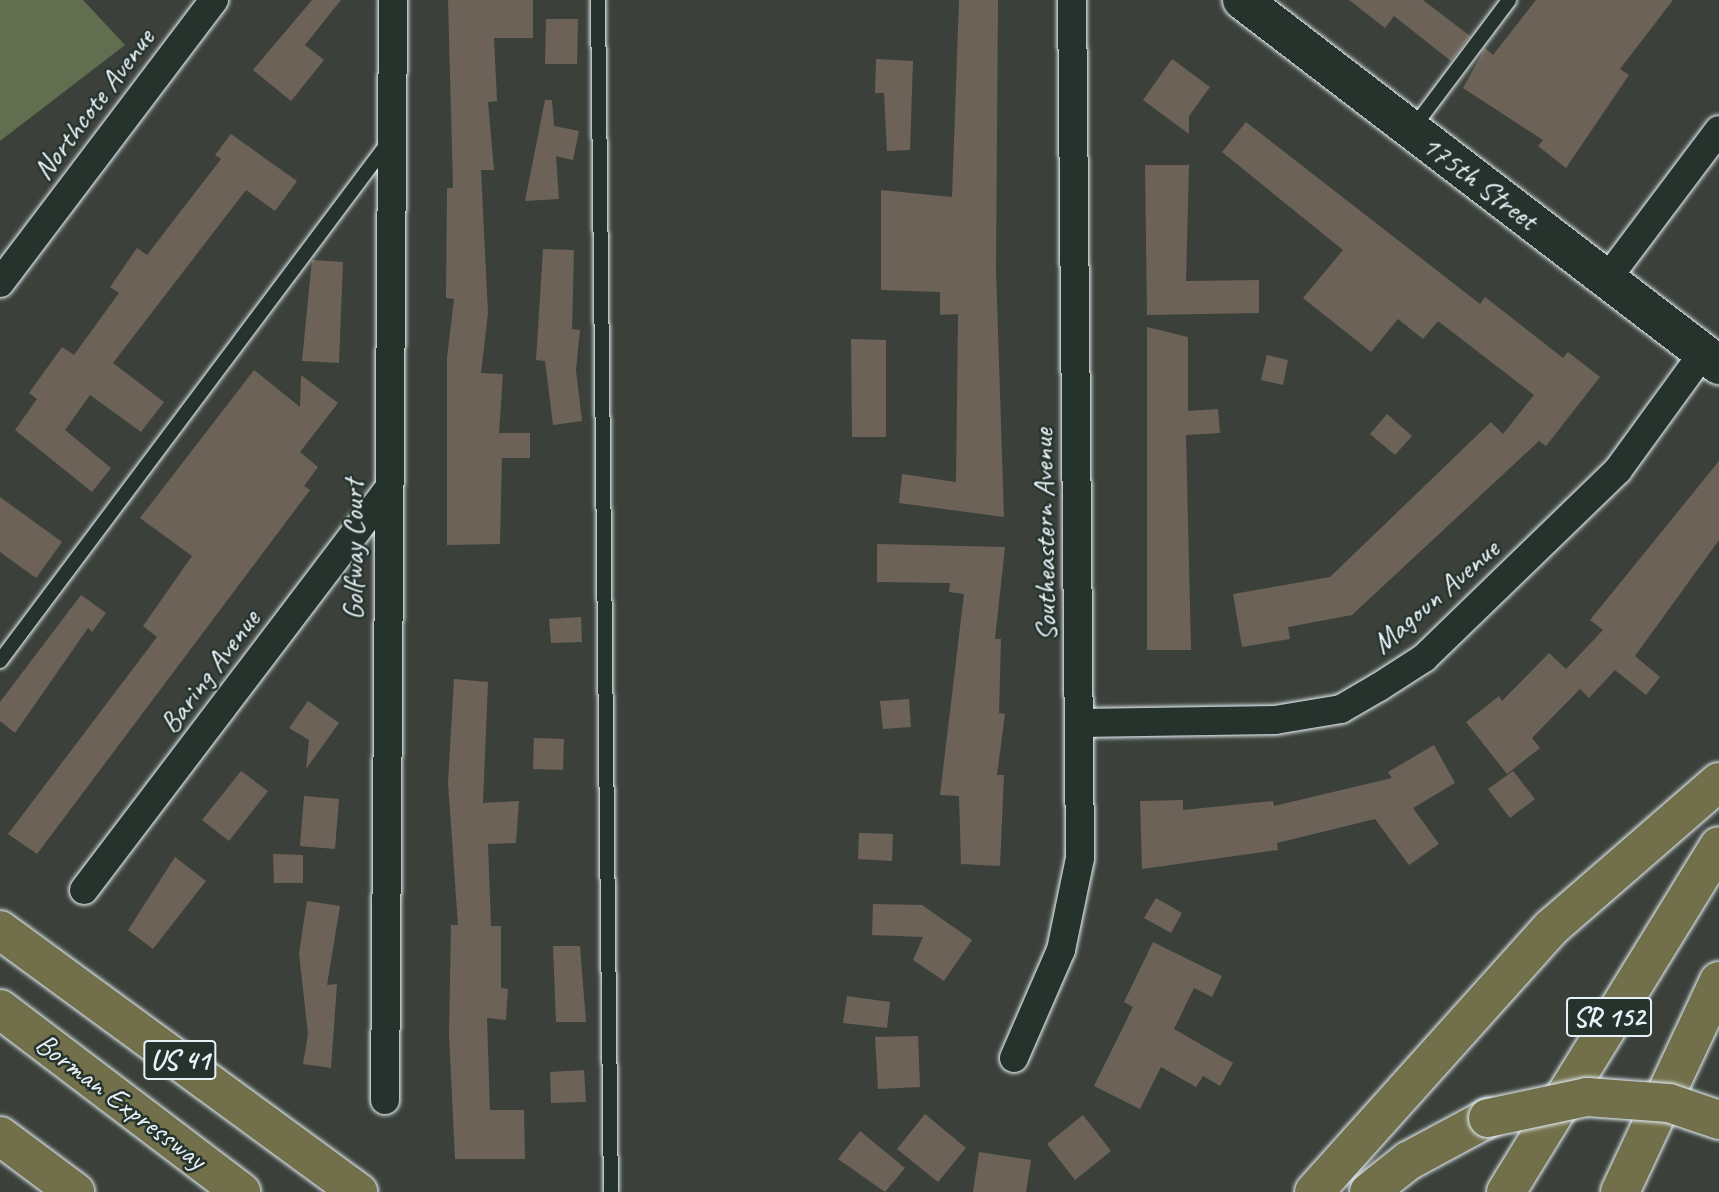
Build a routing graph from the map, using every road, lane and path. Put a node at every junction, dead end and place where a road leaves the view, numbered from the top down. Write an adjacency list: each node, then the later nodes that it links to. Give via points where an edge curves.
1 (214, 0): 11 (street, Northcote Avenue)
2 (393, 0): 9 (street, Golfway Court)
3 (598, 0): 32 (lane)
4 (1072, 0): 15 (street, Southeastern Avenue)
5 (1242, 0): 7 (street, 175th Street)
6 (1509, 0): 7 (lane)
7 (1412, 130): 10 (street, 175th Street)
8 (1719, 130): 10 (street)
9 (391, 139): 13 (street, Golfway Court); 14 (lane)
10 (1607, 279): 12 (street, 175th Street)
11 (0, 282)
12 (1711, 359): 15 (street, Magoun Avenue, via 1608,479 1424,658 1379,687 1340,709 1275,720)
13 (386, 492): 18 (street, Baring Avenue); 24 (street, Golfway Court)
14 (0, 662)
15 (1080, 723): 23 (street, Southeastern Avenue, via 1074,911)
16 (1719, 782): 33 (main road, via 1552,927)
17 (1719, 846): 35 (main road, SR 152)
18 (85, 890)
19 (0, 930): 27 (main road, US 41)
20 (1719, 982): 36 (main road)
21 (0, 1009): 29 (main road, Borman Expressway)
22 (1719, 1034): 36 (main road)
23 (1014, 1058)
24 (385, 1100)
25 (1719, 1120): 34 (main road, bridge, via 1669,1103 1587,1097 1488,1118 1438,1142)
26 (0, 1136): 28 (main road)
27 (286, 1137): 30 (main road, US 41); 31 (main road)
28 (75, 1192)
29 (241, 1192)
30 (358, 1192)
31 (374, 1192)
32 (611, 1192)
33 (1314, 1192)
34 (1369, 1192)
35 (1506, 1192)
36 (1621, 1192)

